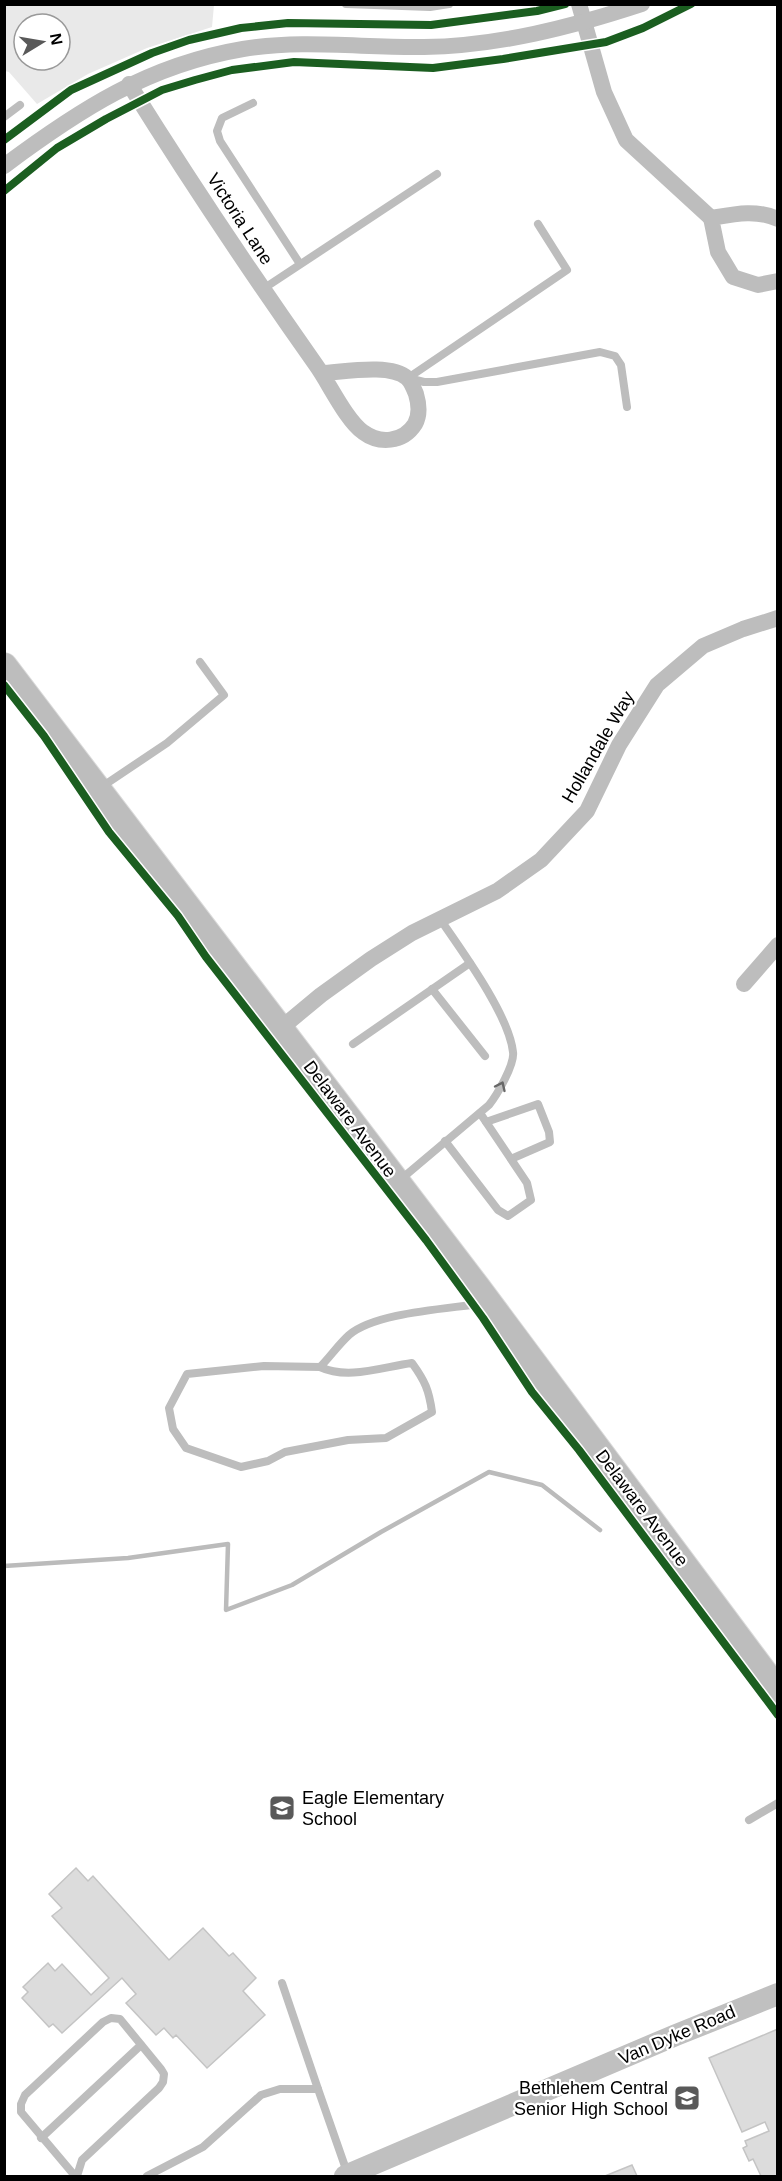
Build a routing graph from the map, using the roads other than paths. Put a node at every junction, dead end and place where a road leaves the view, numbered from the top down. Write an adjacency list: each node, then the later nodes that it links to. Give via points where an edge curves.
1 (346, 4): 2 (lane)
2 (450, 4)
3 (579, 4): 5 (street)
4 (642, 4): 5 (street)
5 (586, 23): 6 (street, via 456,46 328,43 241,50 187,63); 12 (street, via 604,92 626,140)
6 (129, 84): 10 (street, via 67,121); 17 (street, Victoria Lane)
7 (253, 103): 15 (lane, via 222,118 217,131)
8 (20, 105): 9 (lane)
9 (4, 117)
10 (4, 166)
11 (437, 174): 15 (lane)
12 (711, 218): 13 (street, via 765,213); 16 (street, via 718,252 733,277 758,285)
13 (777, 219)
14 (538, 224): 19 (lane, via 567,270)
15 (300, 264): 17 (lane)
16 (777, 281)
17 (262, 289): 18 (street, Victoria Lane)
18 (322, 373): 19 (street, via 383,370); 19 (street, Victoria Lane, via 356,426 386,441 404,435 416,423 417,397)
19 (408, 378): 20 (lane, via 436,382 600,352 615,356 621,365)
20 (627, 407)
21 (777, 618): 25 (street, Hollandale Way, via 703,646 657,685 619,745 586,811 541,860 497,891)
22 (200, 662): 24 (lane, via 224,695 167,743)
23 (4, 666): 24 (main road, Delaware Avenue)
24 (97, 789): 30 (main road, Delaware Avenue)
25 (440, 919): 27 (lane); 30 (street, Hollandale Way, via 371,960)
26 (777, 945): 28 (street)
27 (470, 963): 29 (lane); 33 (lane, one-way to 27, via 500,1090 514,1054 506,1028)
28 (744, 984)
29 (432, 989): 31 (lane); 32 (lane)
30 (280, 1029): 37 (main road, Delaware Avenue)
31 (353, 1044)
32 (485, 1056)
33 (480, 1113): 34 (lane); 35 (lane)
34 (486, 1122): 36 (lane); 36 (lane, via 538,1104 550,1143)
35 (445, 1141): 36 (lane, via 498,1210 508,1216 531,1200 527,1183); 37 (lane)
36 (511, 1159)
37 (397, 1182): 38 (main road, Delaware Avenue)
38 (488, 1302): 39 (lane, via 401,1314 370,1324 350,1334); 40 (main road, Delaware Avenue)
39 (320, 1367): 39 (lane, via 264,1366 187,1374 169,1408 172,1429 186,1448 241,1467 268,1461 285,1452 348,1440 386,1438 432,1412 425,1381 411,1363 345,1374)
40 (777, 1691)
41 (777, 1803): 42 (lane)
42 (749, 1820)
43 (282, 1983): 46 (lane)
44 (777, 1994): 50 (street, Van Dyke Road)
45 (141, 2045): 47 (lane); 47 (lane, via 120,2019 103,2022 25,2095 21,2112); 48 (lane, via 164,2074 163,2082 82,2160)
46 (318, 2089): 49 (lane, via 280,2089 261,2095 203,2147); 50 (lane)
47 (41, 2138): 48 (lane)
48 (76, 2176)
49 (147, 2176)
50 (347, 2176)

